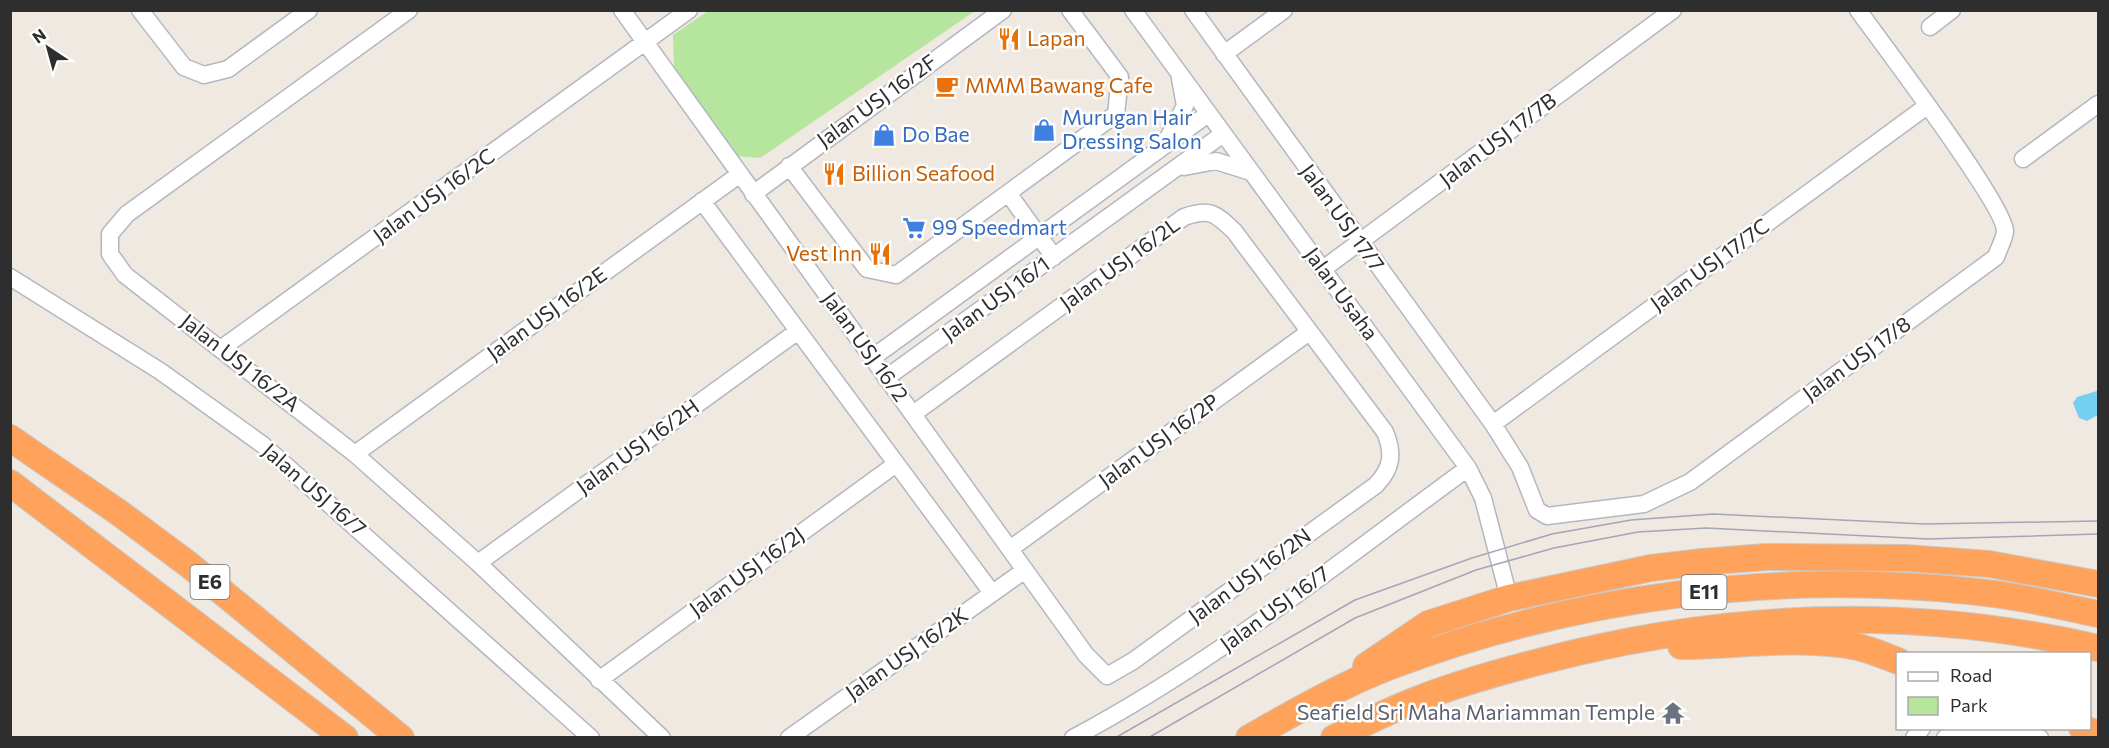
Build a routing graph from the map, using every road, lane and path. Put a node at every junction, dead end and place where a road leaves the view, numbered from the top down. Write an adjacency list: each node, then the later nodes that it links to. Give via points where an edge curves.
1 (140, 10): 2 (street, via 184,67 204,75 228,69)
2 (309, 10)
3 (408, 10): 38 (street, Jalan USJ 16/2A, via 127,214 110,234 110,254 125,274)
4 (622, 10): 15 (street, Jalan USJ 16/2)
5 (690, 10): 15 (street, Jalan USJ 16/2C)
6 (1003, 10): 24 (street, Jalan USJ 16/2F)
7 (1070, 10): 28 (street, via 1120,77 1116,114)
8 (1133, 10): 17 (street, Jalan Usaha)
9 (1193, 10): 16 (street, Jalan USJ 17/7)
10 (1284, 10): 16 (street)
11 (1673, 10): 32 (street, Jalan USJ 17/7B)
12 (1858, 10): 19 (street, Jalan USJ 17/8)
13 (1952, 10): 14 (street)
14 (1930, 27)
15 (645, 42): 27 (street, Jalan USJ 16/2); 38 (street, Jalan USJ 16/2C)
16 (1224, 54): 32 (street, Jalan USJ 17/7)
17 (1179, 74): 20 (street, Jalan Usaha); 22 (street, via 1185,106 1171,135)
18 (2098, 104): 23 (street)
19 (1928, 106): 42 (street, Jalan USJ 17/7C); 42 (street, Jalan USJ 17/8, via 1996,209 2005,231 1996,257 1826,383 1690,482 1644,504 1547,516 1537,510 1520,467)
20 (1208, 114): 21 (street, Jalan Usaha); 22 (street, Jalan USJ 16/1)
21 (1223, 134): 25 (street, Jalan USJ 16/1); 26 (street, Jalan Usaha)
22 (1155, 152): 31 (street, Jalan USJ 16/1)
23 (2023, 159)
24 (789, 166): 28 (street, via 867,269 896,275); 29 (street, Jalan USJ 16/2F)
25 (1174, 170): 26 (street, via 1216,161); 33 (street, Jalan USJ 16/1)
26 (1252, 172): 34 (street, Jalan Usaha)
27 (740, 174): 29 (street, Jalan USJ 16/2); 30 (street, Jalan USJ 16/2E)
28 (1008, 193): 31 (street)
29 (753, 194): 39 (street, Jalan USJ 16/2)
30 (702, 201): 36 (street, Jalan USJ 16/2); 45 (street, Jalan USJ 16/2E)
31 (1039, 236): 33 (street); 39 (street, Jalan USJ 16/1)
32 (1360, 242): 34 (street, Jalan USJ 17/7B); 42 (street, Jalan USJ 17/7)
33 (1054, 257): 40 (street, Jalan USJ 16/1)
34 (1323, 269): 47 (street, Jalan Usaha)
35 (10, 277): 64 (street, Jalan USJ 16/7, via 160,371 263,444)
36 (798, 331): 46 (street, Jalan USJ 16/2); 50 (street, Jalan USJ 16/2H)
37 (1309, 332): 41 (street, Jalan USJ 16/2L, via 1233,231 1218,215 1202,211 1184,217); 44 (street, Jalan USJ 16/2L); 49 (street, Jalan USJ 16/2P)
38 (222, 348): 45 (street, Jalan USJ 16/2A)
39 (872, 358): 40 (street, Jalan USJ 16/2)
40 (886, 378): 41 (street, Jalan USJ 16/2)
41 (913, 414): 49 (street, Jalan USJ 16/2)
42 (1493, 424)
43 (10, 438): 63 (highway, E6, via 188,564)
44 (1389, 442): 58 (street, Jalan USJ 16/2N, via 1391,466 1376,485 1133,661 1107,676)
45 (355, 454): 50 (street, Jalan USJ 16/2A)
46 (896, 464): 53 (street, Jalan USJ 16/2); 60 (street, Jalan USJ 16/2J)
47 (1468, 468): 54 (street, Jalan Usaha, via 1483,498); 67 (street, Jalan USJ 16/7, via 1226,646)
48 (10, 483): 62 (highway, E6)
49 (1010, 549): 51 (street, Jalan USJ 16/2)
50 (478, 563): 60 (street, Jalan USJ 16/2A)
51 (1025, 570): 53 (street, Jalan USJ 16/2K); 58 (street, Jalan USJ 16/2)
52 (2098, 584): 54 (highway, via 1989,564 1906,558 1766,557 1651,568)
53 (992, 593): 66 (street, Jalan USJ 16/2K)
54 (1509, 598): 61 (highway, via 1428,624)
55 (2098, 614): 61 (highway, E11, via 1971,591 1888,584 1757,586 1631,602 1509,628 1388,667)
56 (1596, 647): 57 (highway, E11, via 1722,626 1832,619 1985,626); 59 (highway, via 1767,642 1835,645 1859,647); 69 (highway, E11, via 1463,682 1404,704)
57 (2098, 648)
58 (1086, 655)
59 (1896, 660)
60 (599, 680): 65 (street, Jalan USJ 16/2A)
61 (1322, 698): 68 (highway, E11)
62 (345, 738)
63 (401, 738)
64 (591, 738)
65 (662, 738)
66 (789, 738)
67 (1073, 738)
68 (1249, 738)
69 (1334, 738)
70 (1945, 738): 71 (street)
71 (2040, 738)

